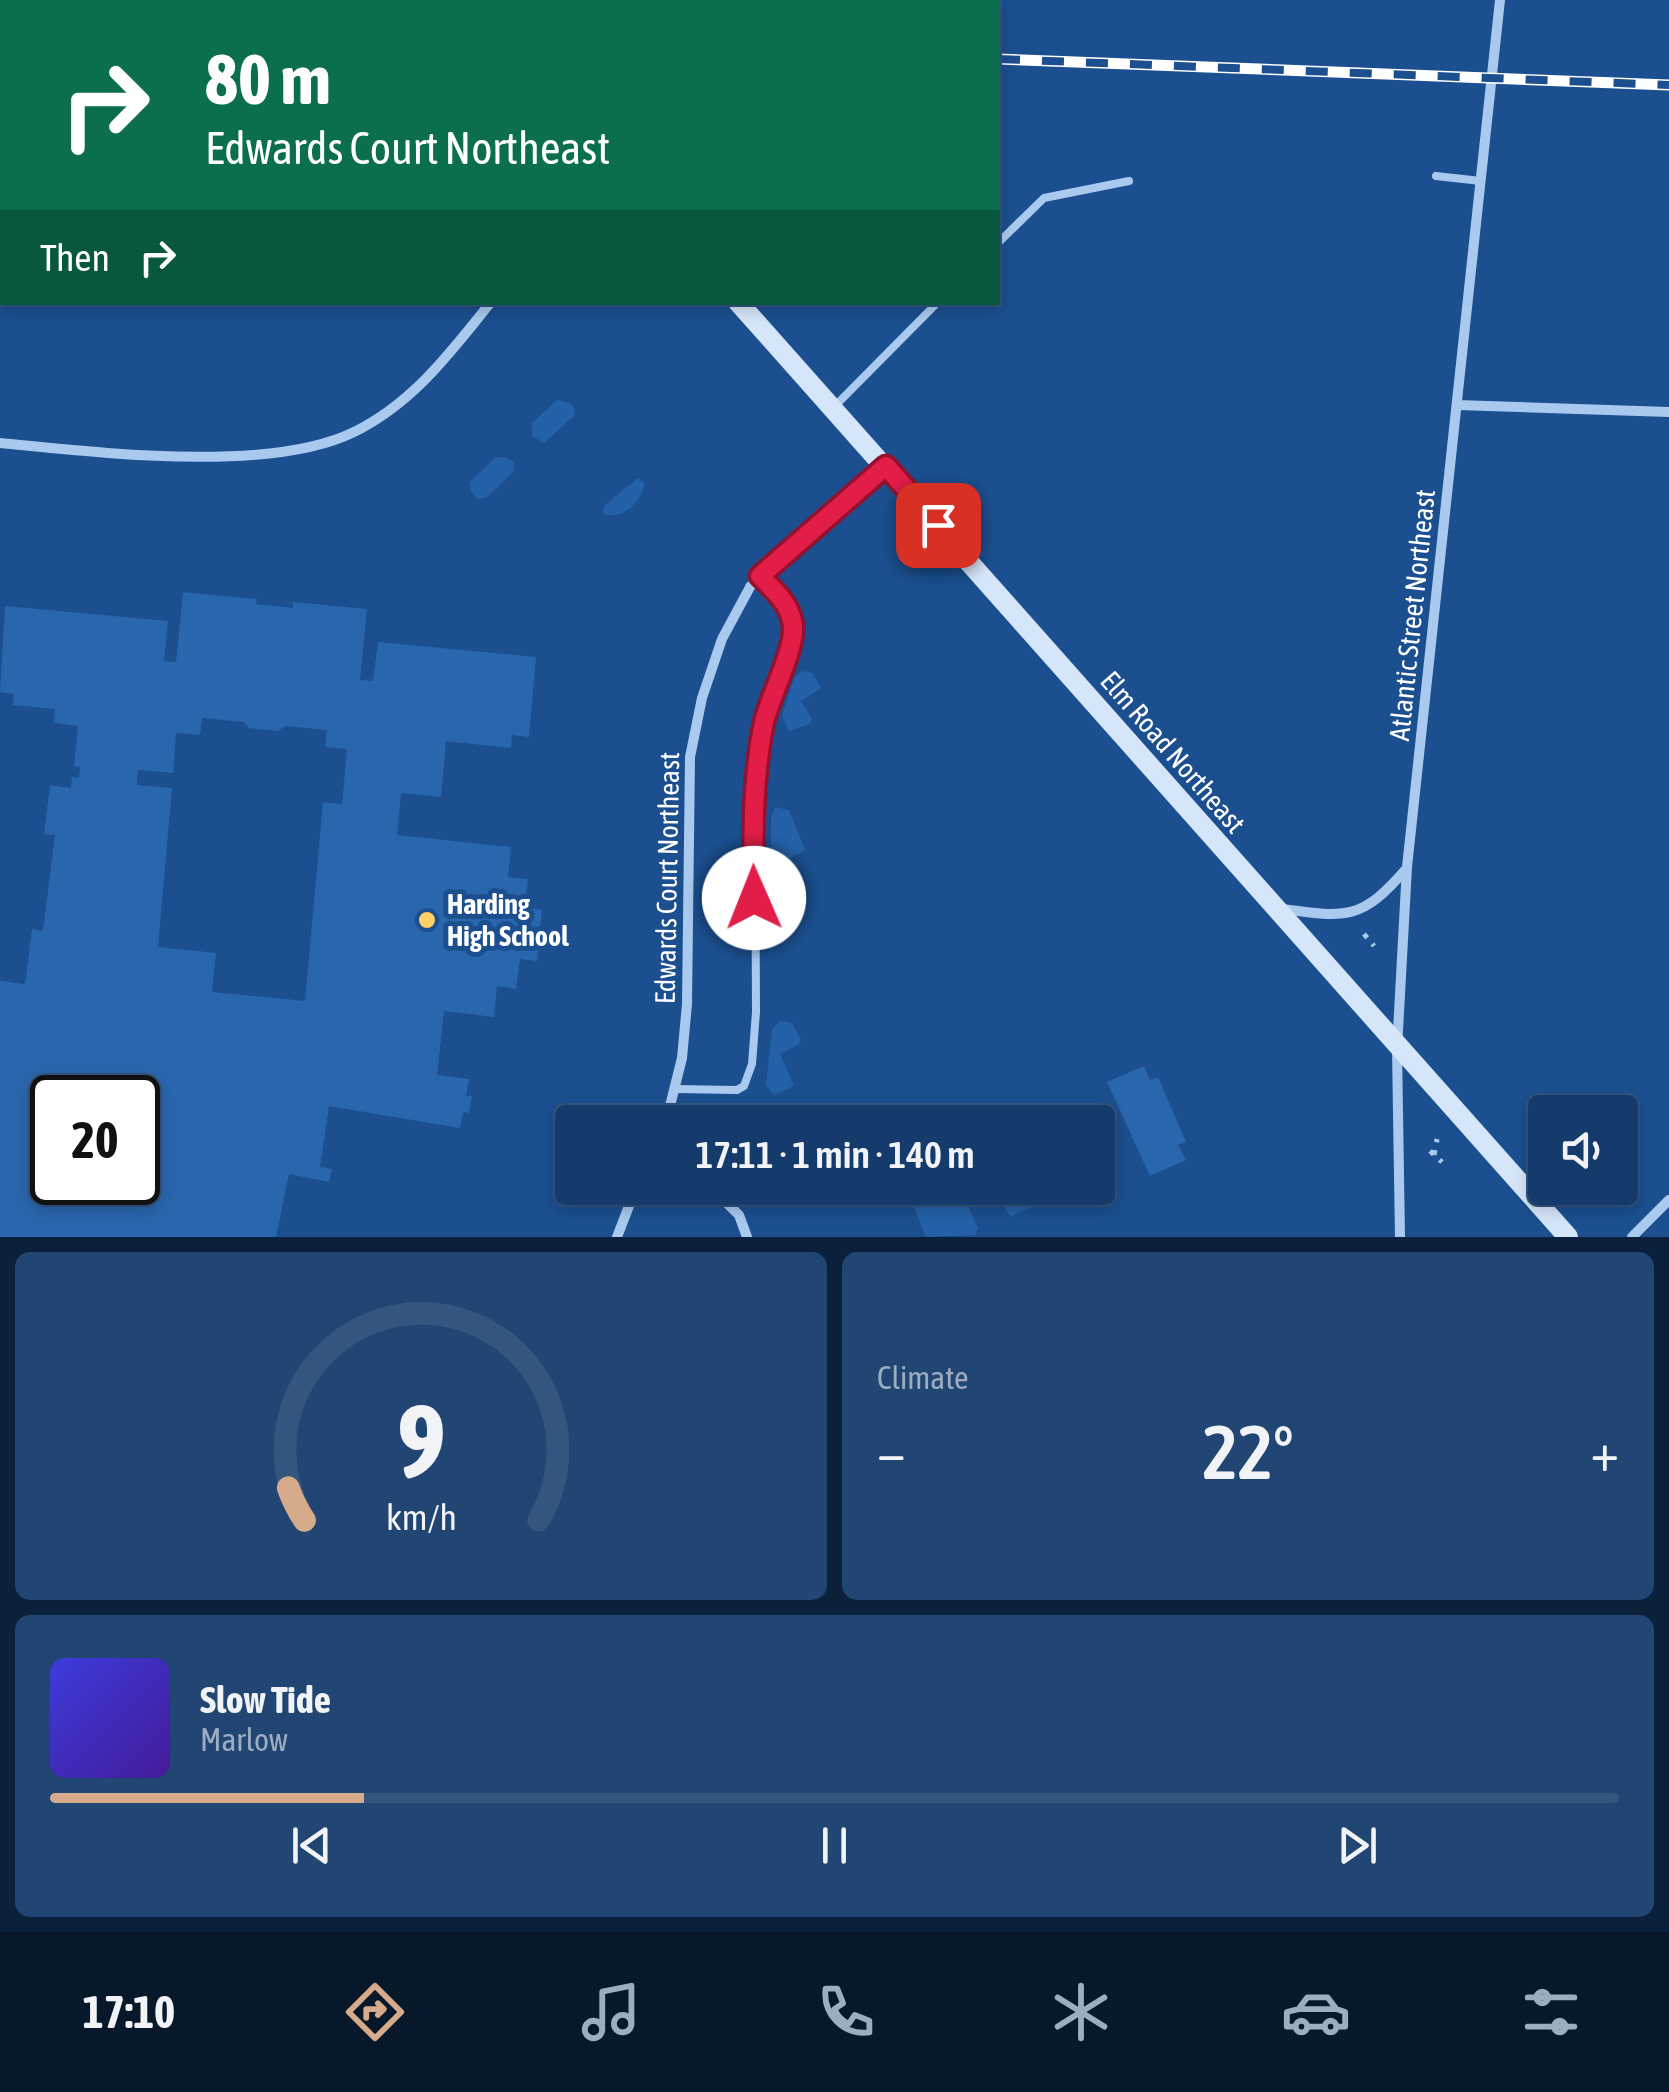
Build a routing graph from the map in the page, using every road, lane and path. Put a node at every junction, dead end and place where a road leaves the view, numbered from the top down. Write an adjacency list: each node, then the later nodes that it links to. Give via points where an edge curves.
1 (1500, 0): 4 (street, Atlantic Street Northeast)
2 (1436, 176): 4 (lane)
3 (1129, 181): 5 (lane, via 1044,198)
4 (1481, 181): 9 (street, Atlantic Street Northeast)
5 (1000, 241)
6 (488, 305): 12 (street, via 418,388 354,432 326,442 236,455)
7 (741, 305): 10 (main road, Elm Road Northeast)
8 (935, 305): 10 (lane)
9 (1458, 404): 11 (street); 15 (street, Atlantic Street Northeast)
10 (833, 408): 13 (main road, Elm Road Northeast)
11 (1669, 412)
12 (0, 443)
13 (886, 466): 14 (street, Edwards Court Northeast); 16 (main road, Elm Road Northeast)
14 (760, 576): 20 (street, Edwards Court Northeast, via 722,639 690,757 688,1004); 20 (lane, via 786,605 793,626 765,720 754,790 752,1064 737,1090)
15 (1408, 867): 16 (street, via 1362,910 1336,916); 19 (street, Atlantic Street Northeast)
16 (1274, 908): 19 (main road, Elm Road Northeast)
17 (1374, 946): 18 (path, via 1366,936)
18 (1364, 947)
19 (1397, 1049): 29 (street, Atlantic Street Northeast); 30 (main road, Elm Road Northeast)
20 (675, 1089): 21 (street, Edwards Court Northeast)
21 (671, 1105)
22 (1437, 1139): 23 (path, via 1432,1153)
23 (1442, 1162)
24 (1669, 1200): 31 (street)
25 (629, 1205): 27 (street)
26 (730, 1205): 28 (street)
27 (617, 1237)
28 (747, 1237)
29 (1400, 1237)
30 (1568, 1237)
31 (1632, 1237)

